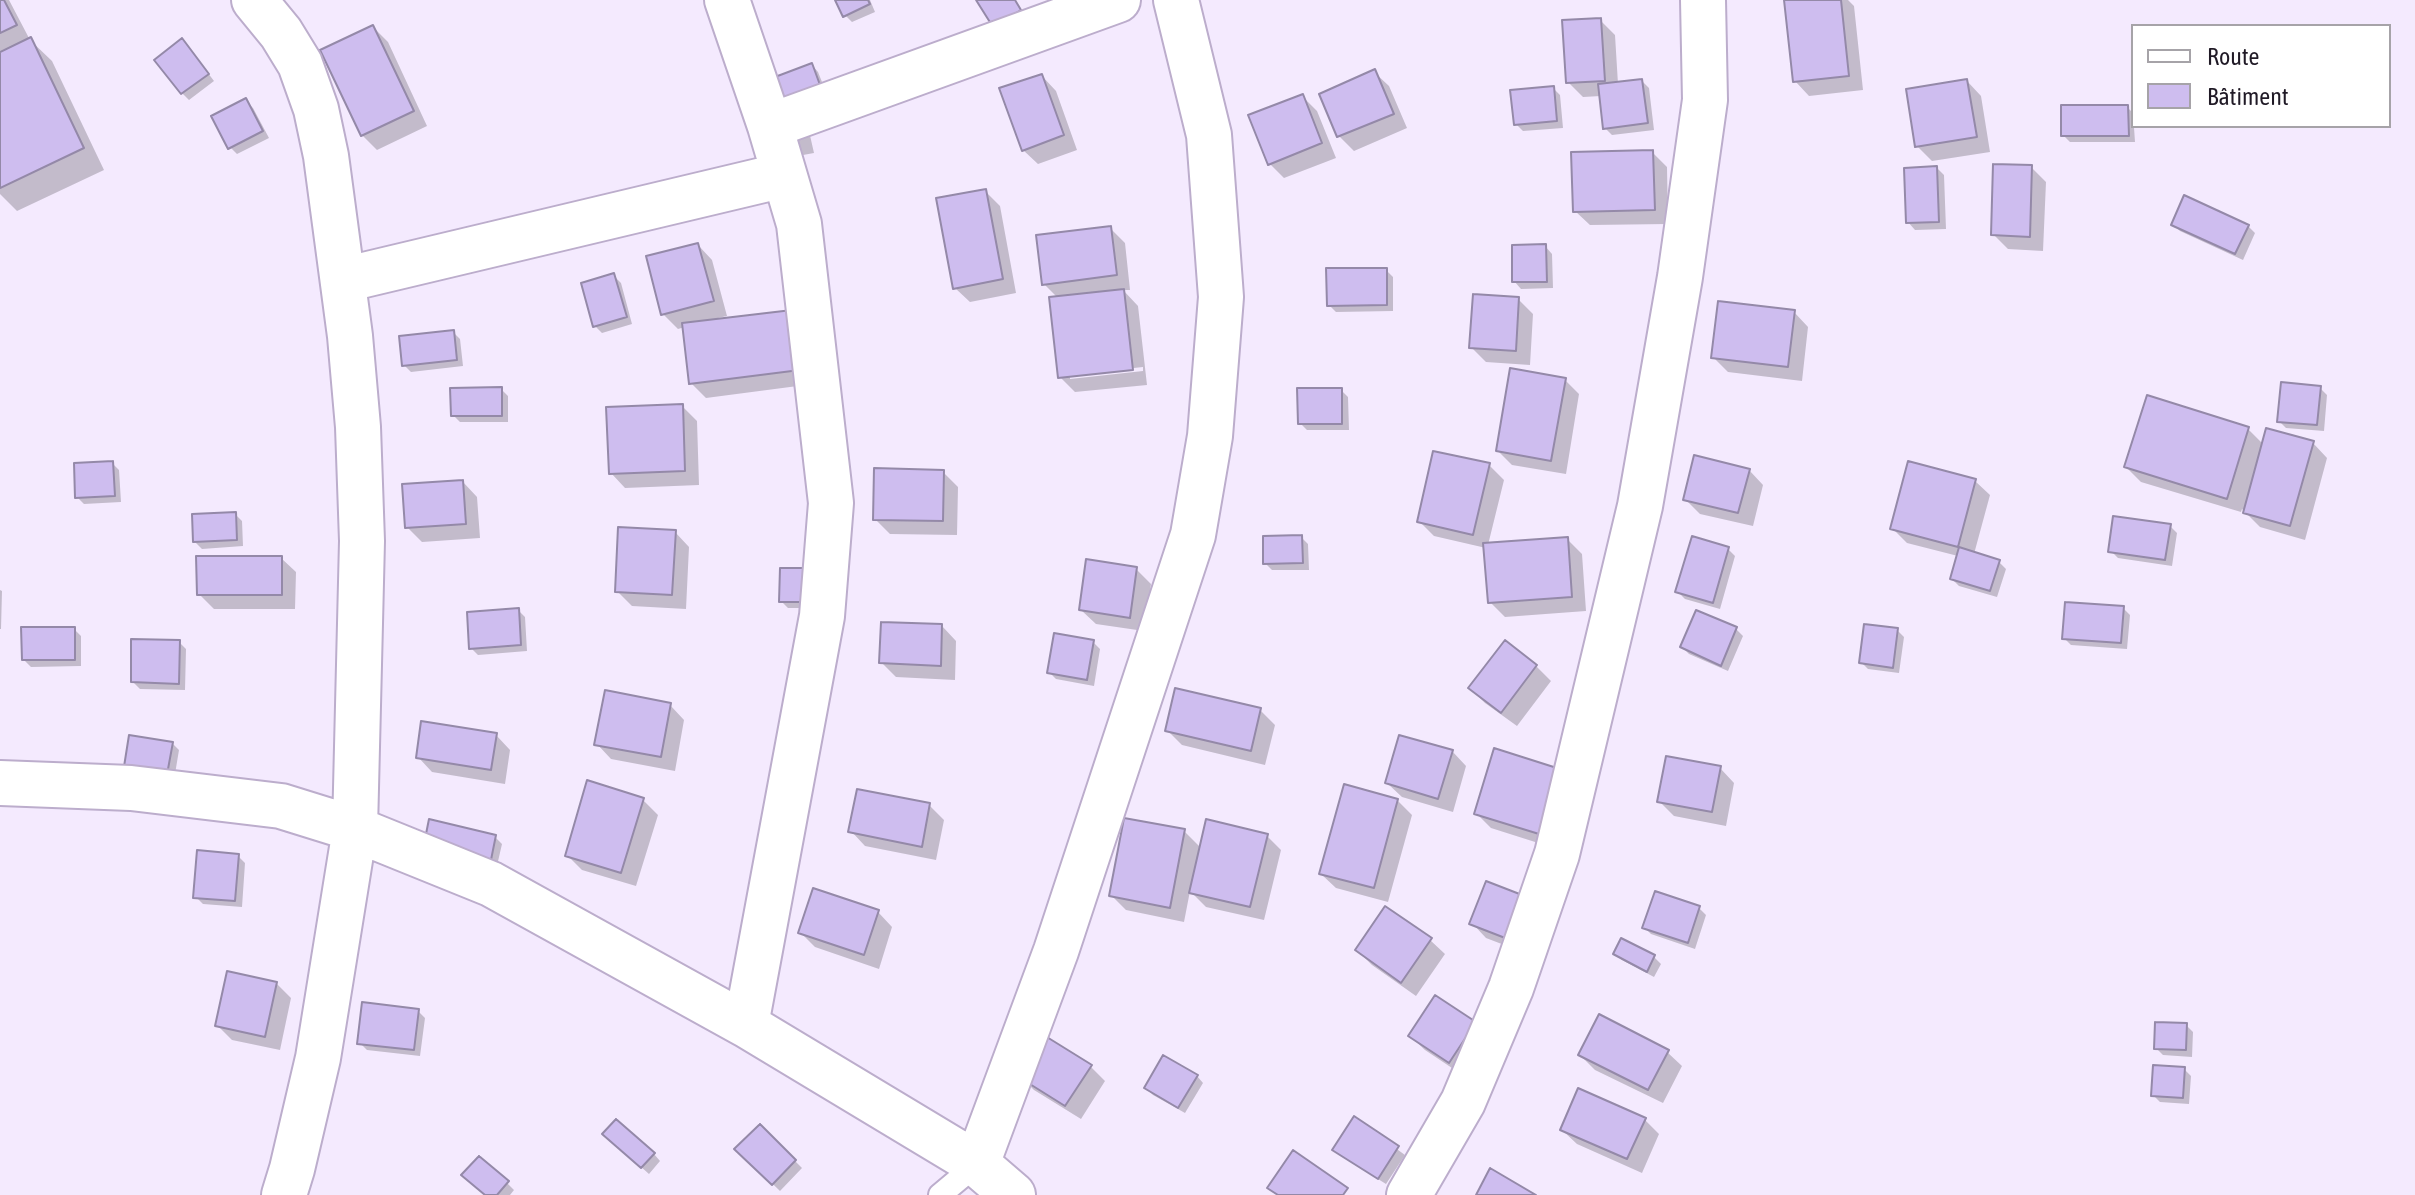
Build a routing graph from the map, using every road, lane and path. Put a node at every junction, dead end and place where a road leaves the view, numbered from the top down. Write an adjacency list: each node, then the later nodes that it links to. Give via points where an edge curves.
1 (254, 0): 8 (street, via 300,64 316,109)
2 (727, 0): 6 (street)
3 (1118, 0): 6 (street)
4 (1176, 0): 12 (street, via 1209,135 1221,297 1210,436 1193,535 1056,951)
5 (1703, 0): 16 (street, via 1705,100 1680,277 1640,506 1557,854 1511,988 1463,1102)
6 (770, 126): 7 (street)
7 (784, 175): 8 (street); 11 (street, via 799,224 831,503 822,616)
8 (343, 280): 10 (street, via 358,427 362,541)
9 (0, 783): 10 (street, via 131,788 281,806)
10 (355, 829): 11 (street, via 491,884); 13 (street, via 318,1058)
11 (746, 1025): 12 (street)
12 (977, 1164): 14 (lane); 15 (street)
13 (284, 1195)
14 (940, 1195)
15 (1013, 1195)
16 (1409, 1195)

